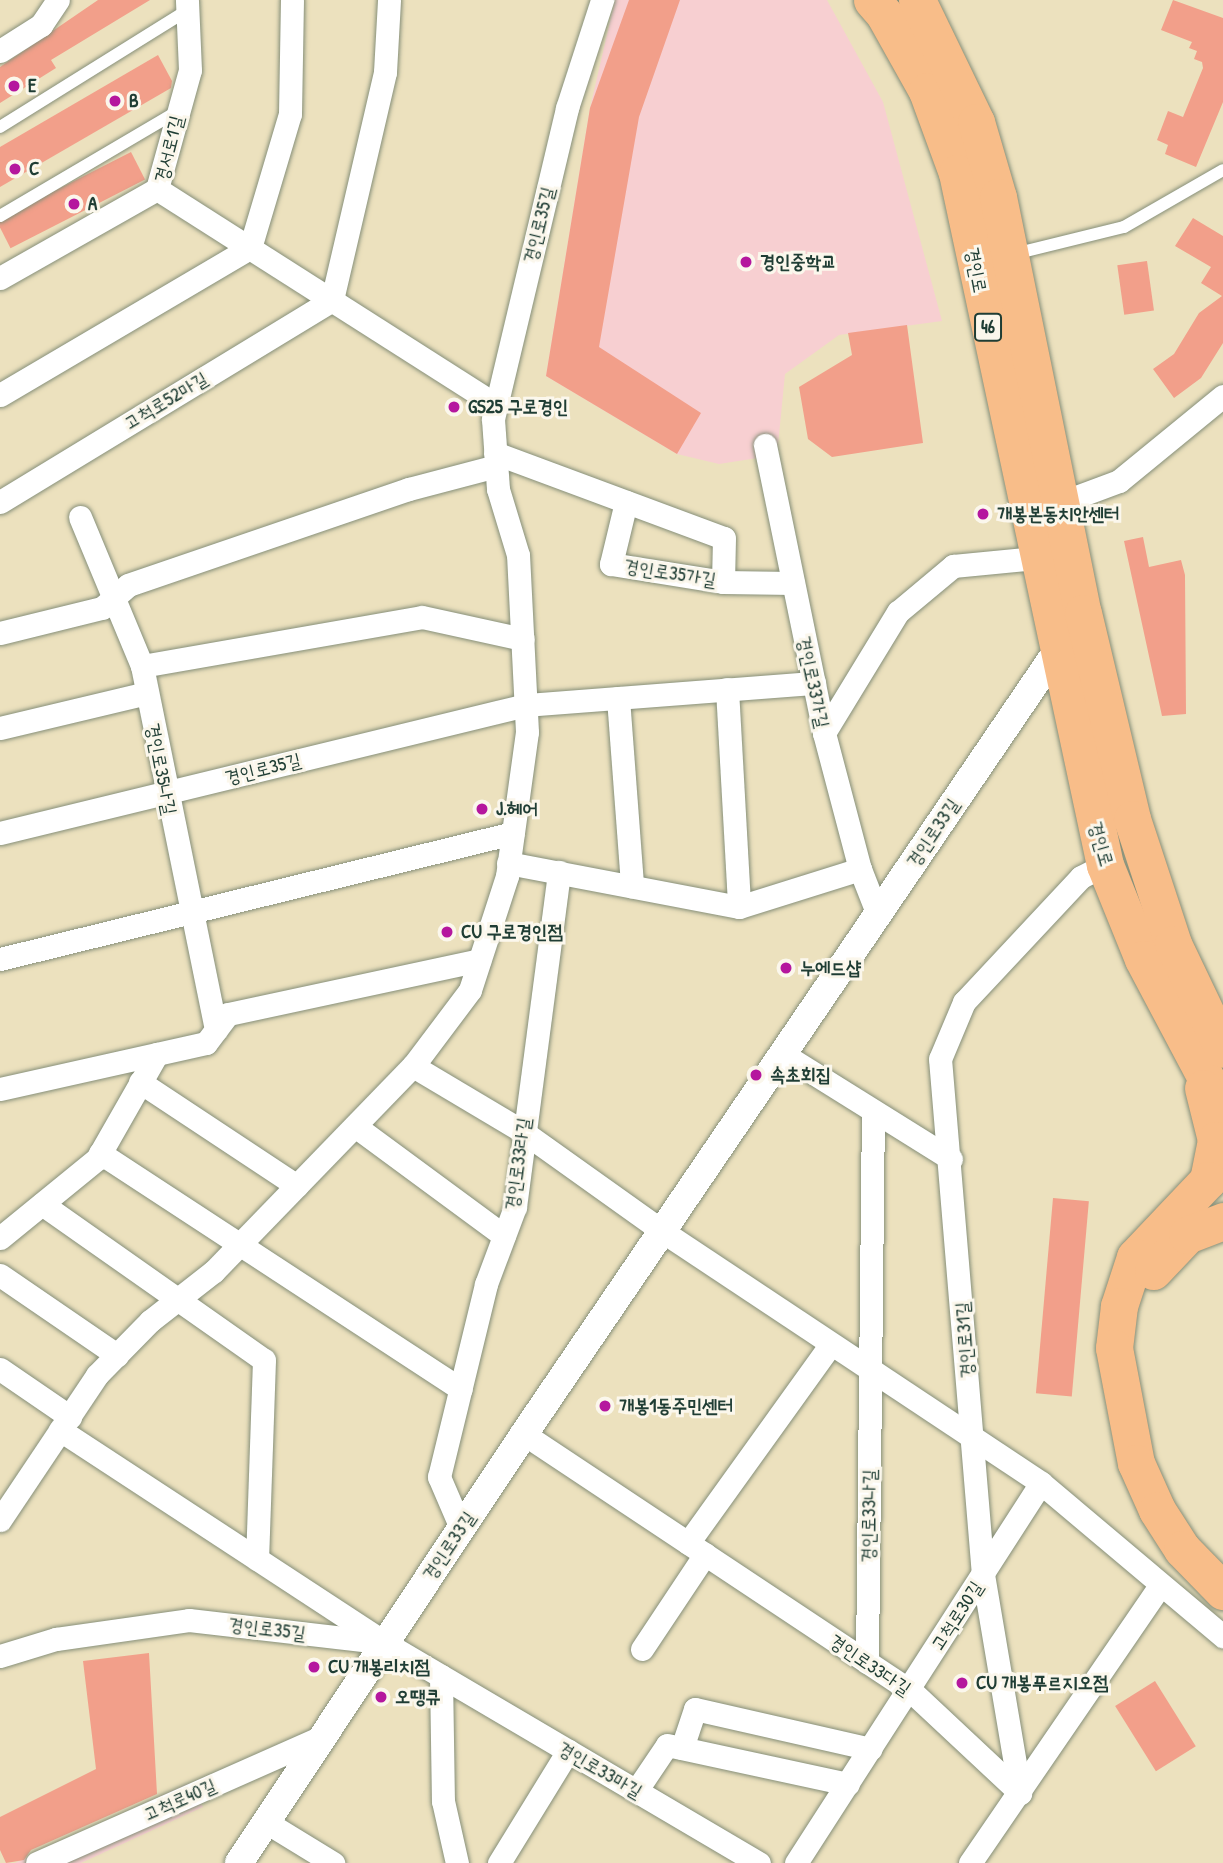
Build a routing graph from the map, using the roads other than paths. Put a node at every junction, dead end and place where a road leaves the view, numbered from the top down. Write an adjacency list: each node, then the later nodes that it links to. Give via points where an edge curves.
1 (58, 0): 7 (street, via 41,24)
2 (292, 0): 13 (street, via 290,114)
3 (389, 0): 16 (street, via 385,72)
4 (602, 0): 19 (street, 경인로35길, via 567,108)
5 (890, 3): 14 (main road, 경인로 / 46); 14 (main road, 경인로 / 46, via 943,59 976,122)
6 (187, 5): 8 (street, 경서로1길, via 190,70); 9 (lane)
7 (0, 51)
8 (178, 111): 11 (street, 경서로1길); 12 (lane)
9 (0, 127)
10 (1223, 170): 14 (lane, via 1124,228)
11 (158, 190): 13 (street, 경서로1길); 15 (street)
12 (0, 216)
13 (250, 248): 16 (street, 경서로1길); 17 (street)
14 (991, 258): 24 (main road, 경인로 / 46); 26 (main road, 경인로 / 46)
15 (0, 278)
16 (332, 300): 19 (street, 경서로1길); 22 (street, 고척로52마길)
17 (0, 395)
18 (1223, 396): 24 (street, via 1119,481)
19 (496, 405): 21 (street, 경인로35길)
20 (765, 445): 28 (street, 경인로33가길)
21 (496, 459): 23 (street); 29 (street, via 128,585); 32 (street, 경인로35길, via 498,489 518,555)
22 (0, 502)
23 (626, 502): 27 (street, via 724,538); 27 (street, 경인로35가길, via 611,565)
24 (1060, 503): 30 (main road, 경인로 / 46)
25 (79, 517): 29 (street, 경인로35나길)
26 (1036, 558): 33 (main road, 경인로 / 46); 41 (street, via 953,566 898,612)
27 (723, 582): 28 (street, 경인로35가길)
28 (793, 583): 35 (street, 경인로33가길)
29 (112, 595): 31 (street, via 102,608); 34 (street, 경인로35나길)
30 (1083, 613): 33 (street, 경인로33길); 56 (main road, 경인로 / 46, via 1132,819 1173,944)
31 (0, 633)
32 (523, 639): 34 (street, via 422,617); 39 (street, 경인로35길)
33 (1057, 651): 46 (main road, 경인로 / 46); 52 (street, 경인로33길)
34 (142, 666): 37 (street, 경인로35나길)
35 (814, 683): 36 (street, 경인로35길); 41 (street, 경인로33가길)
36 (727, 689): 38 (street, 경인로35길); 50 (street)
37 (147, 693): 40 (street); 42 (street, 경인로35나길)
38 (618, 698): 39 (street, 경인로35길); 49 (street)
39 (526, 705): 42 (street, 경인로35길); 43 (street, 경인로35길, via 527,732)
40 (0, 728)
41 (824, 733): 47 (street, 경인로33가길)
42 (166, 793): 44 (street, 경인로35길); 51 (street, 경인로35나길)
43 (513, 833): 45 (street, 경인로35길); 51 (street)
44 (0, 834)
45 (508, 863): 48 (street); 54 (street, 경인로35길)
46 (1105, 865): 56 (main road, 경인로 / 46, via 1143,959); 67 (street, 경인로31길, via 1081,877 964,1002 940,1059)
47 (860, 869): 50 (street); 52 (street, 경인로33가길)
48 (559, 872): 49 (street); 65 (street, 경인로33라길)
49 (632, 886): 50 (street)
50 (739, 907)
51 (190, 912): 53 (street); 55 (street, 경인로35나길)
52 (877, 915): 58 (street, 경인로33길)
53 (0, 959)
54 (479, 960): 55 (street, via 228,1014); 59 (street, 경인로35길, via 470,990)
55 (216, 1030): 57 (street, via 206,1044)
56 (1216, 1052): 62 (main road, 경인로 / 46); 93 (main road, via 1216,1140 1208,1180 1135,1257 1119,1306 1114,1348 1136,1463 1182,1549)
57 (157, 1054): 60 (street); 61 (street)
58 (783, 1054): 63 (street); 71 (street, 경인로33길)
59 (413, 1066): 64 (street, 경인로35길); 65 (street)
60 (140, 1082): 66 (street); 68 (street)
61 (0, 1089)
62 (1223, 1110)
63 (873, 1111): 67 (street); 80 (street, 경인로33나길)
64 (355, 1126): 68 (street, 경인로35길); 72 (street)
65 (522, 1131): 71 (street); 72 (street, 경인로33라길, via 515,1207)
66 (100, 1153): 69 (street); 74 (street)
67 (951, 1159): 84 (street, 경인로31길)
68 (297, 1186): 74 (street, 경인로35길)
69 (42, 1204): 73 (street); 76 (street)
70 (1223, 1221): 89 (main road, via 1187,1235 1158,1264 1140,1301 1132,1351 1138,1401 1154,1457 1175,1501)
71 (662, 1231): 77 (street); 83 (street, 경인로33길)
72 (504, 1236): 81 (street, 경인로33라길, via 486,1284)
73 (0, 1238)
74 (239, 1246): 76 (street, 경인로35길); 81 (street)
75 (0, 1275): 78 (street)
76 (179, 1299): 78 (street, 경인로35길); 90 (street, via 264,1360)
77 (831, 1344): 80 (street); 88 (street)
78 (117, 1355): 82 (street, 경인로35길)
79 (0, 1369): 82 (street, 경인로35길)
80 (870, 1370): 84 (street); 98 (street, 경인로33나길)
81 (460, 1389): 87 (street, 경인로33라길, via 439,1477)
82 (65, 1423): 86 (street, 경인로35길); 90 (street, 경인로35길)
83 (524, 1434): 87 (street, 경인로33길); 88 (street, 경인로33다길)
84 (973, 1439): 85 (street); 91 (street, 경인로31길)
85 (1041, 1483): 91 (street, 고척로30길); 92 (street)
86 (0, 1520)
87 (461, 1528): 95 (street, 경인로33길)
88 (697, 1548): 96 (street); 98 (street, 경인로33다길)
89 (1223, 1558)
90 (257, 1559): 95 (street, 경인로35길)
91 (984, 1574): 100 (street, 고척로30길); 107 (street, 경인로31길)
92 (1160, 1585): 94 (street); 107 (street)
93 (1223, 1591)
94 (1223, 1636)
95 (385, 1643): 97 (street, 경인로35길, via 189,1620 56,1639); 99 (street, 경인로33마길); 101 (street, 경인로33길)
96 (642, 1649)
97 (0, 1656)
98 (867, 1662): 100 (street, 경인로33다길)
99 (441, 1676): 104 (street, 경인로33마길); 112 (street, via 443,1801)
100 (910, 1690): 103 (street, 고척로30길); 107 (street, 경인로33다길)
101 (323, 1736): 108 (street, 경인로33길); 109 (street, 고척로40길)
102 (682, 1748): 103 (street, via 695,1709); 105 (street); 106 (street, via 667,1745)
103 (871, 1749): 105 (street, 고척로30길)
104 (568, 1751): 106 (street, 경인로33마길); 113 (street)
105 (848, 1784): 115 (street, 고척로30길)
106 (636, 1791): 114 (street, 경인로33마길)
107 (1020, 1793): 116 (street)
108 (266, 1822): 110 (street, 경인로33길); 111 (street)
109 (37, 1863)
110 (239, 1863)
111 (333, 1863)
112 (457, 1863)
113 (499, 1863)
114 (759, 1863)
115 (796, 1863)
116 (970, 1863)

